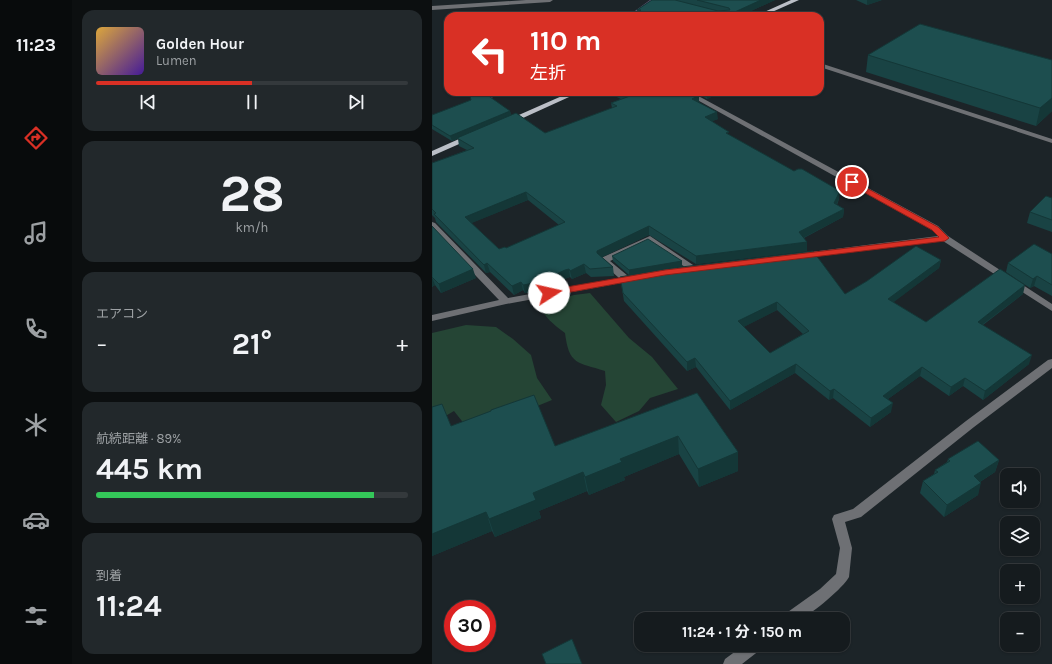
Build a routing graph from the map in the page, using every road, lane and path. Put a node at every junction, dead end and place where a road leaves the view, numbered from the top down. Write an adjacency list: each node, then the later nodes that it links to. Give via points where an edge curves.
1 (550, 0): 3 (street)
2 (796, 0): 4 (main road)
3 (432, 8)
4 (768, 12)
5 (824, 66): 10 (street)
6 (569, 96): 8 (main road)
7 (693, 96): 13 (street, via 935,228)
8 (505, 123)
9 (476, 135): 11 (main road)
10 (1052, 141)
11 (432, 154)
12 (432, 225): 18 (street)
13 (945, 238): 14 (street); 19 (street)
14 (796, 257)
15 (680, 271): 17 (street, via 698,269 650,239 604,260)
16 (646, 276): 17 (street)
17 (626, 279): 18 (street)
18 (506, 301): 20 (street)
19 (1052, 308)
20 (432, 318)
21 (1052, 363): 22 (street, via 857,513 838,519 846,548 842,577)
22 (799, 612)
23 (746, 652): 24 (street)
24 (730, 664)

